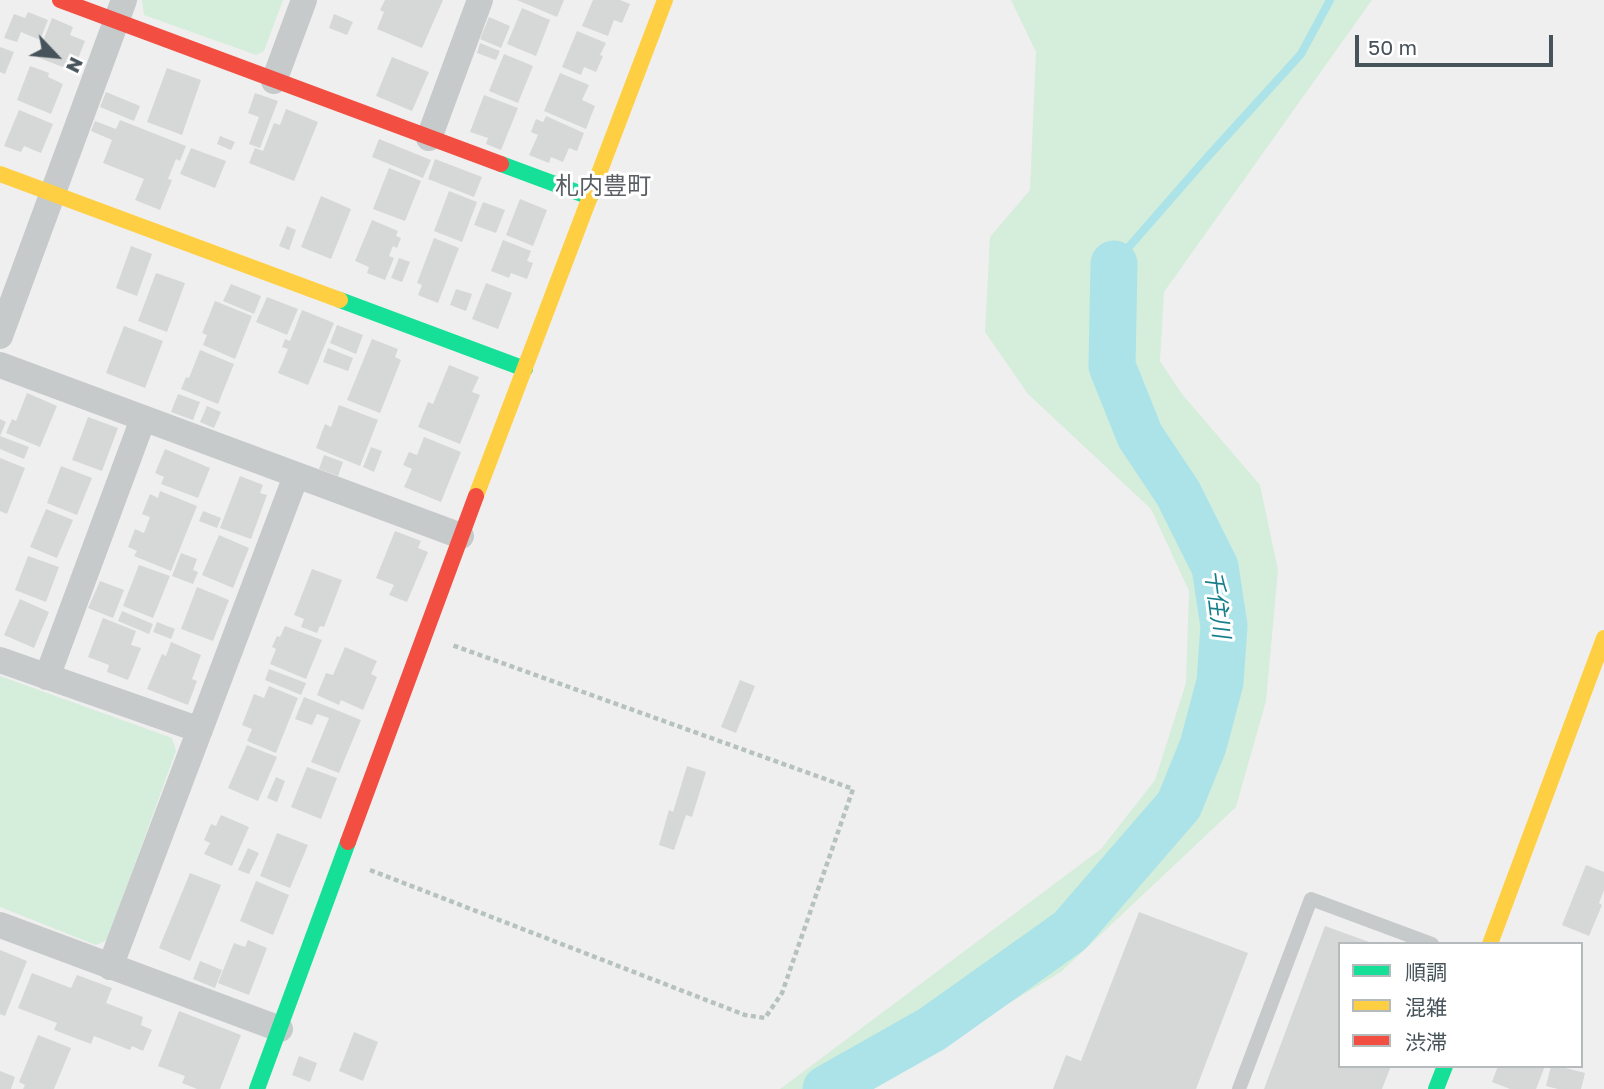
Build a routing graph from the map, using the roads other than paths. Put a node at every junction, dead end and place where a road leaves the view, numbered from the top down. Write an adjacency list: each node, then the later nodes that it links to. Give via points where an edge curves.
1 (60, 0): 5 (street)
2 (304, 0): 6 (street)
3 (480, 0): 7 (street)
4 (665, 0): 10 (street)
5 (120, 11): 6 (street); 9 (street)
6 (274, 81): 7 (street)
7 (429, 138): 10 (street)
8 (0, 174): 9 (street)
9 (51, 194): 11 (street); 13 (street)
10 (590, 197): 13 (street)
11 (0, 336)
12 (0, 365): 14 (street)
13 (525, 369): 16 (street)
14 (143, 419): 15 (street); 19 (street)
15 (296, 476): 16 (street); 20 (street)
16 (461, 536): 25 (street)
17 (1604, 638): 23 (street)
18 (0, 660): 19 (street)
19 (47, 677): 20 (street)
20 (200, 730): 24 (street)
21 (0, 925): 24 (street)
22 (1427, 942): 28 (lane, via 1311,899)
23 (1491, 942)
24 (110, 967): 25 (street)
25 (280, 1029): 27 (street)
26 (1444, 1068): 29 (street)
27 (257, 1089)
28 (1239, 1089)
29 (1436, 1089)

